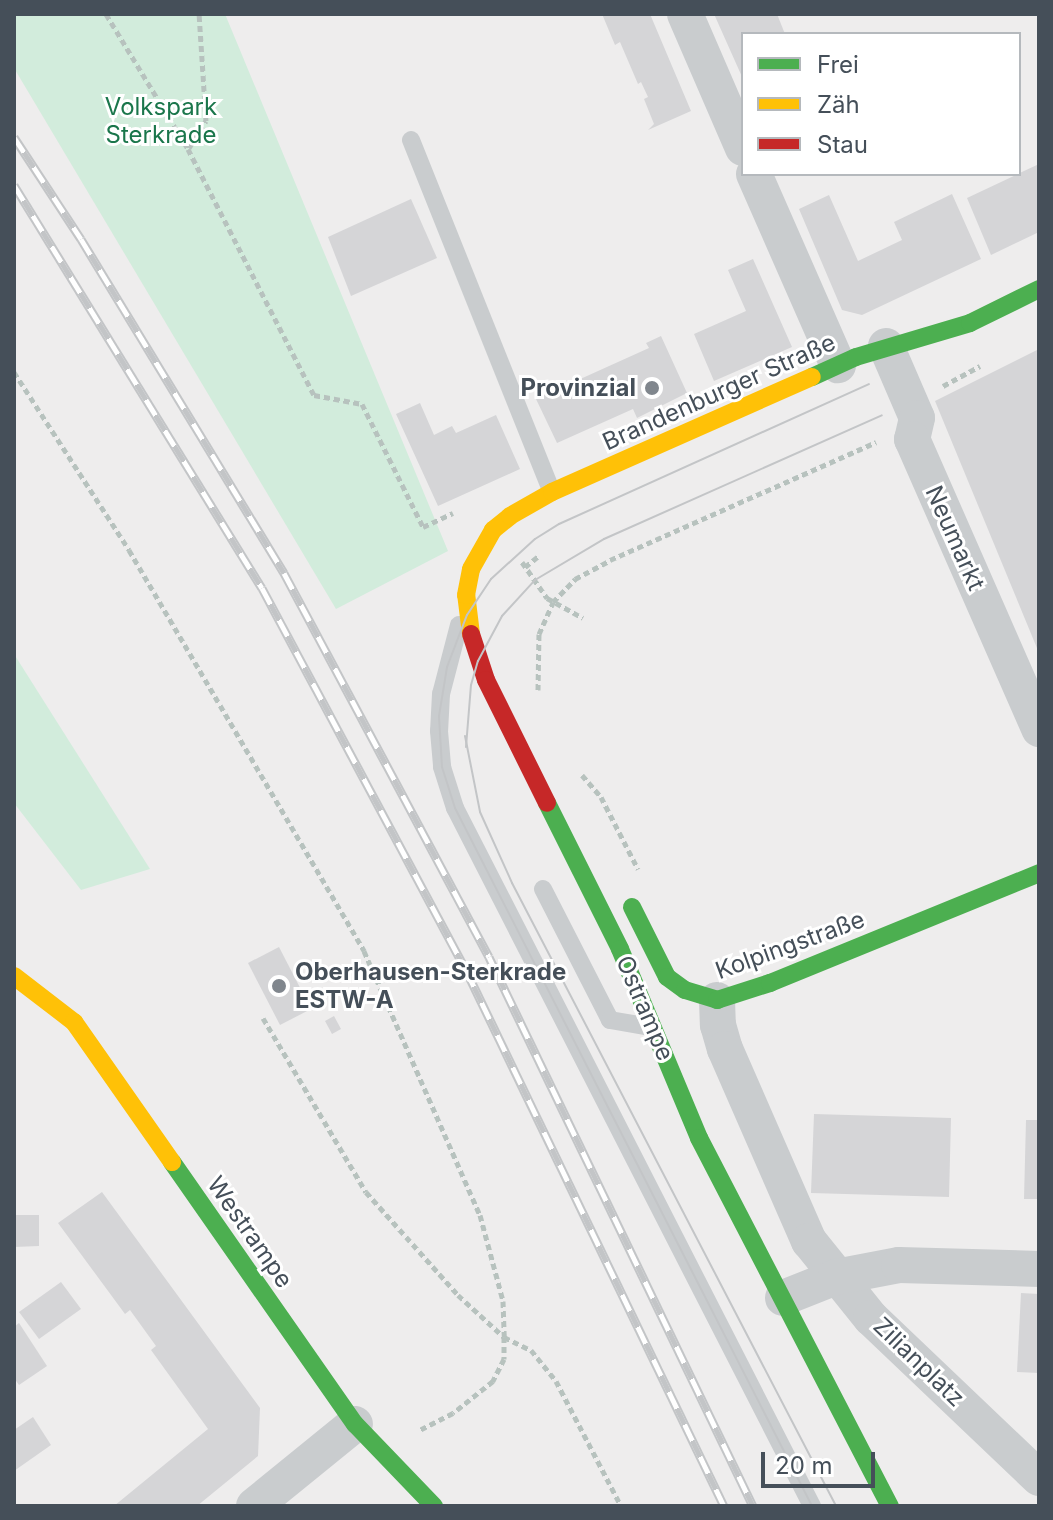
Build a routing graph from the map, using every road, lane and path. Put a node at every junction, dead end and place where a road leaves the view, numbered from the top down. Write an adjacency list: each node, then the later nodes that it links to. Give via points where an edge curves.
1 (106, 14): 6 (path)
2 (199, 14): 6 (path, via 206,121)
3 (685, 14): 5 (street)
4 (411, 140): 14 (lane)
5 (741, 143)
6 (188, 149): 15 (path, via 314,395 362,404 423,527)
7 (755, 176): 11 (street)
8 (1039, 289): 9 (main road, Brandenburger Straße, via 970,323)
9 (886, 346): 11 (main road, Brandenburger Straße); 13 (street, Neumarkt)
10 (988, 362): 13 (path, via 950,380 929,397)
11 (838, 365): 14 (main road, Brandenburger Straße)
12 (14, 372): 38 (path, via 129,550 364,951 480,1215 503,1301)
13 (917, 418): 20 (path, via 898,432 592,568); 23 (street, Neumarkt, via 912,439)
14 (552, 492): 16 (main road, Brandenburger Straße)
15 (458, 511)
16 (498, 526): 18 (path); 19 (main road, Brandenburger Straße, via 471,569)
17 (540, 555): 18 (path)
18 (525, 567): 20 (path)
19 (466, 595): 25 (main road, Ostrampe, via 478,661); 45 (lane, via 441,694 439,746 455,808)
20 (553, 602): 21 (path); 22 (path, via 539,634 536,662)
21 (583, 618)
22 (542, 705)
23 (1039, 729)
24 (576, 770): 28 (path, via 601,797)
25 (551, 809): 26 (main road); 34 (main road, Ostrampe)
26 (577, 815)
27 (1039, 873): 32 (main road, Kolpingstraße)
28 (643, 879)
29 (543, 889): 34 (lane, via 610,1020)
30 (625, 894): 32 (main road, Kolpingstraße, via 667,977 685,990)
31 (21, 981): 39 (main road, Westrampe, via 74,1022)
32 (717, 1000): 36 (street, via 718,1025 745,1101 809,1241)
33 (263, 1018): 38 (path, via 366,1192 458,1295)
34 (654, 1028): 37 (main road, Ostrampe, via 699,1138)
35 (1039, 1269): 36 (street, via 899,1265)
36 (836, 1277): 37 (street); 41 (street, Zilianplatz, via 871,1318)
37 (783, 1298): 46 (main road, Ostrampe)
38 (504, 1337): 40 (path, via 504,1359 493,1381); 44 (path, via 531,1350 556,1381)
39 (355, 1424): 40 (main road, Westrampe); 42 (street)
40 (387, 1458): 43 (main road, Westrampe)
41 (1039, 1478)
42 (254, 1506)
43 (434, 1506)
44 (621, 1506)
45 (812, 1506)
46 (890, 1506)

